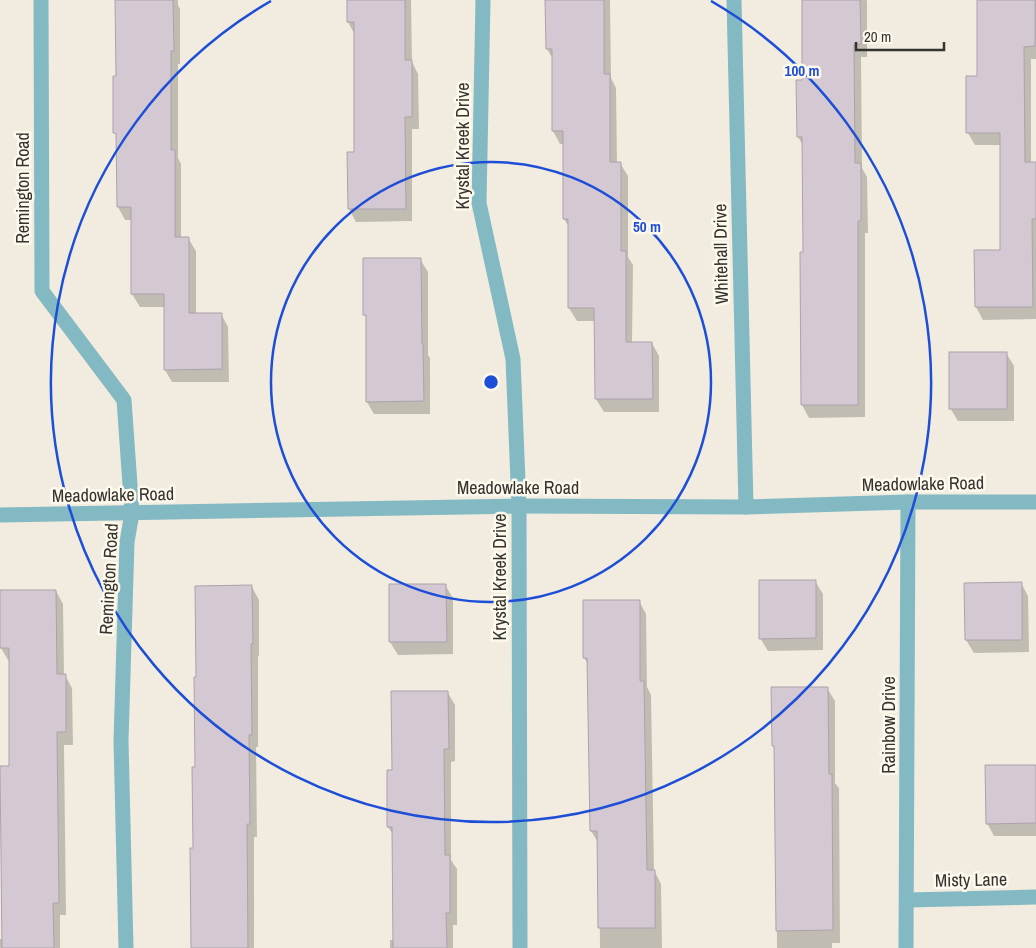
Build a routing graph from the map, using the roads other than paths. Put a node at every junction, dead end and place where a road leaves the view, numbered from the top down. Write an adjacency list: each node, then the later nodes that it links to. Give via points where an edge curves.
1 (41, 0): 8 (street, Remington Road, via 42,291 124,400)
2 (483, 0): 6 (street, Krystal Kreek Drive, via 479,203 513,359)
3 (734, 0): 7 (street, Whitehall Drive)
4 (908, 502): 5 (street, Meadowlake Road); 7 (street, Meadowlake Road); 11 (street, Rainbow Drive)
5 (1036, 502)
6 (519, 506): 7 (street, Meadowlake Road); 8 (street, Meadowlake Road); 13 (street, Krystal Kreek Drive)
7 (746, 507)
8 (132, 513): 9 (street, Meadowlake Road); 12 (street, Remington Road, via 127,542 121,741)
9 (0, 515)
10 (1036, 897): 11 (street, Misty Lane)
11 (907, 900): 14 (street, Rainbow Drive)
12 (126, 948)
13 (520, 948)
14 (906, 948)

